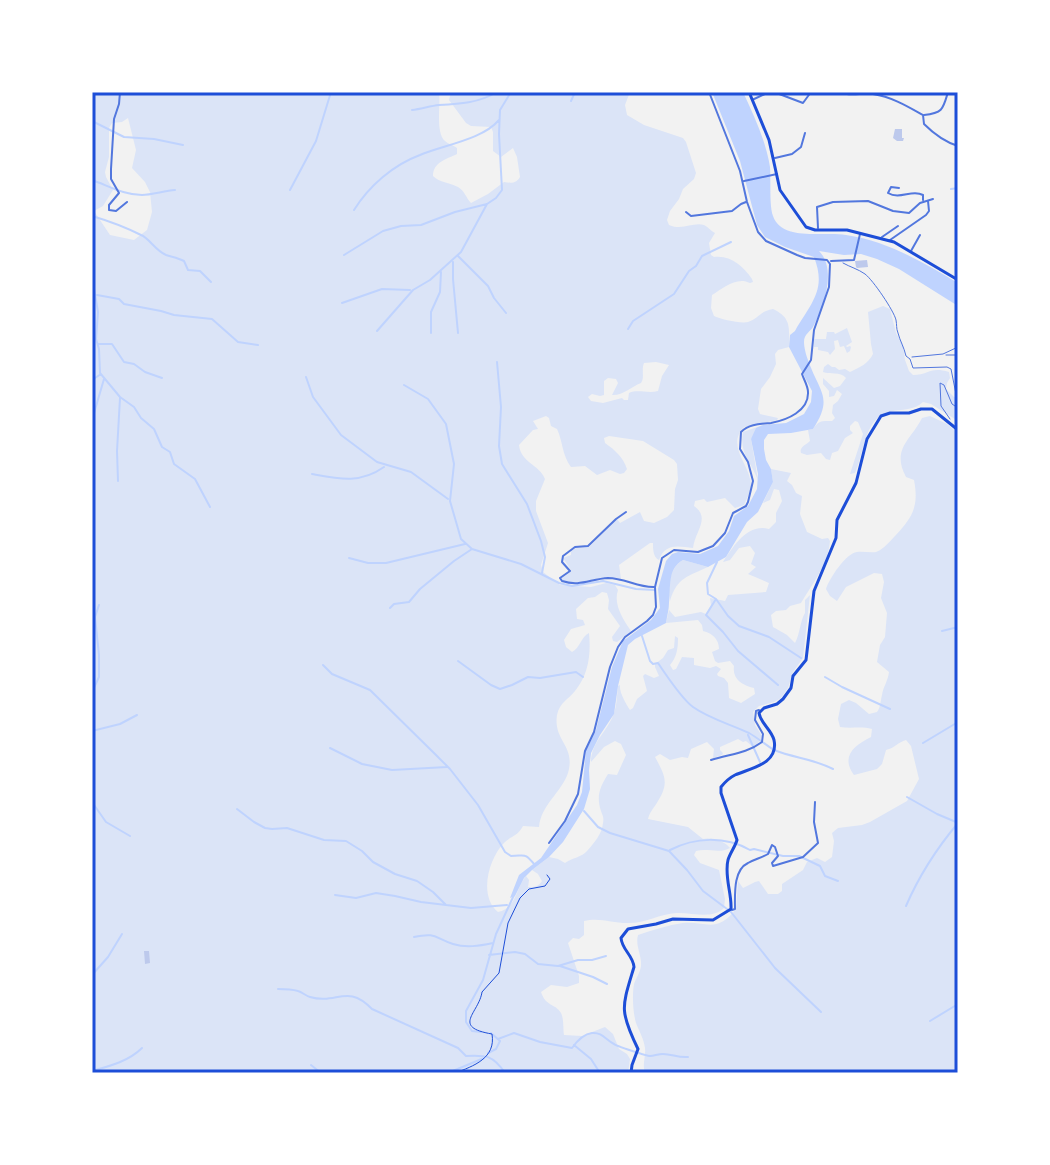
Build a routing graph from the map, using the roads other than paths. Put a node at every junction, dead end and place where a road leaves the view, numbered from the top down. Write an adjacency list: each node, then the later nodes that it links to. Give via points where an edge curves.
1 (120, 92): 19 (street, via 111,169 119,193 109,210)
2 (709, 92): 14 (street)
3 (749, 92): 8 (main road)
4 (772, 92): 5 (street, via 803,103); 8 (street)
5 (811, 92)
6 (840, 92): 9 (street, via 877,94)
7 (948, 92): 9 (street, via 941,111)
8 (752, 100): 12 (main road)
9 (923, 115): 11 (street, via 927,127)
10 (805, 133): 12 (street, via 801,147)
11 (958, 146)
12 (773, 158): 13 (main road)
13 (774, 174): 14 (street); 23 (main road, via 802,224)
14 (744, 182): 20 (street)
15 (899, 188): 18 (street, via 891,187 888,193 919,192)
16 (933, 199): 17 (street)
17 (928, 200): 18 (street); 27 (street, via 926,215)
18 (923, 201): 23 (street, via 909,213 868,201 833,202 817,207)
19 (127, 202)
20 (747, 202): 21 (street, via 729,212); 29 (street, via 762,238 797,255)
21 (686, 212)
22 (898, 226): 26 (street)
23 (817, 230): 24 (main road)
24 (860, 234): 26 (main road); 30 (street, via 854,260)
25 (920, 235): 28 (street)
26 (881, 238): 27 (main road)
27 (889, 240): 28 (main road)
28 (911, 251): 31 (main road)
29 (828, 260): 30 (street); 40 (street, via 829,287 814,330 811,360 802,372 808,393 801,409 741,432 740,449 753,481 746,506 733,513 713,546 665,554)
30 (841, 261): 35 (lane, via 862,271 881,292)
31 (958, 280)
32 (958, 347): 33 (lane)
33 (943, 354): 34 (lane); 35 (lane)
34 (958, 355)
35 (910, 359): 36 (lane, via 913,368 951,369)
36 (958, 406): 37 (lane, via 940,383 941,406)
37 (950, 423): 38 (main road); 41 (main road, via 928,408 881,416 867,439 856,483 837,520 836,538 814,591 806,660 783,699)
38 (958, 430)
39 (626, 512): 40 (street, via 588,546 563,556 570,571 560,578 574,585 616,579)
40 (654, 589): 44 (street, via 652,618 622,640 613,658 578,794)
41 (760, 710): 42 (street, via 755,718 762,742); 45 (main road, via 774,742 772,755 721,787 737,840 728,862)
42 (711, 760)
43 (815, 802): 45 (street, via 818,843 801,858 773,866 778,856 772,845 768,854 745,864)
44 (549, 843)
45 (731, 909): 46 (main road, via 713,920 673,919 624,932 622,945 634,967 624,1003 638,1049)
46 (631, 1073)

